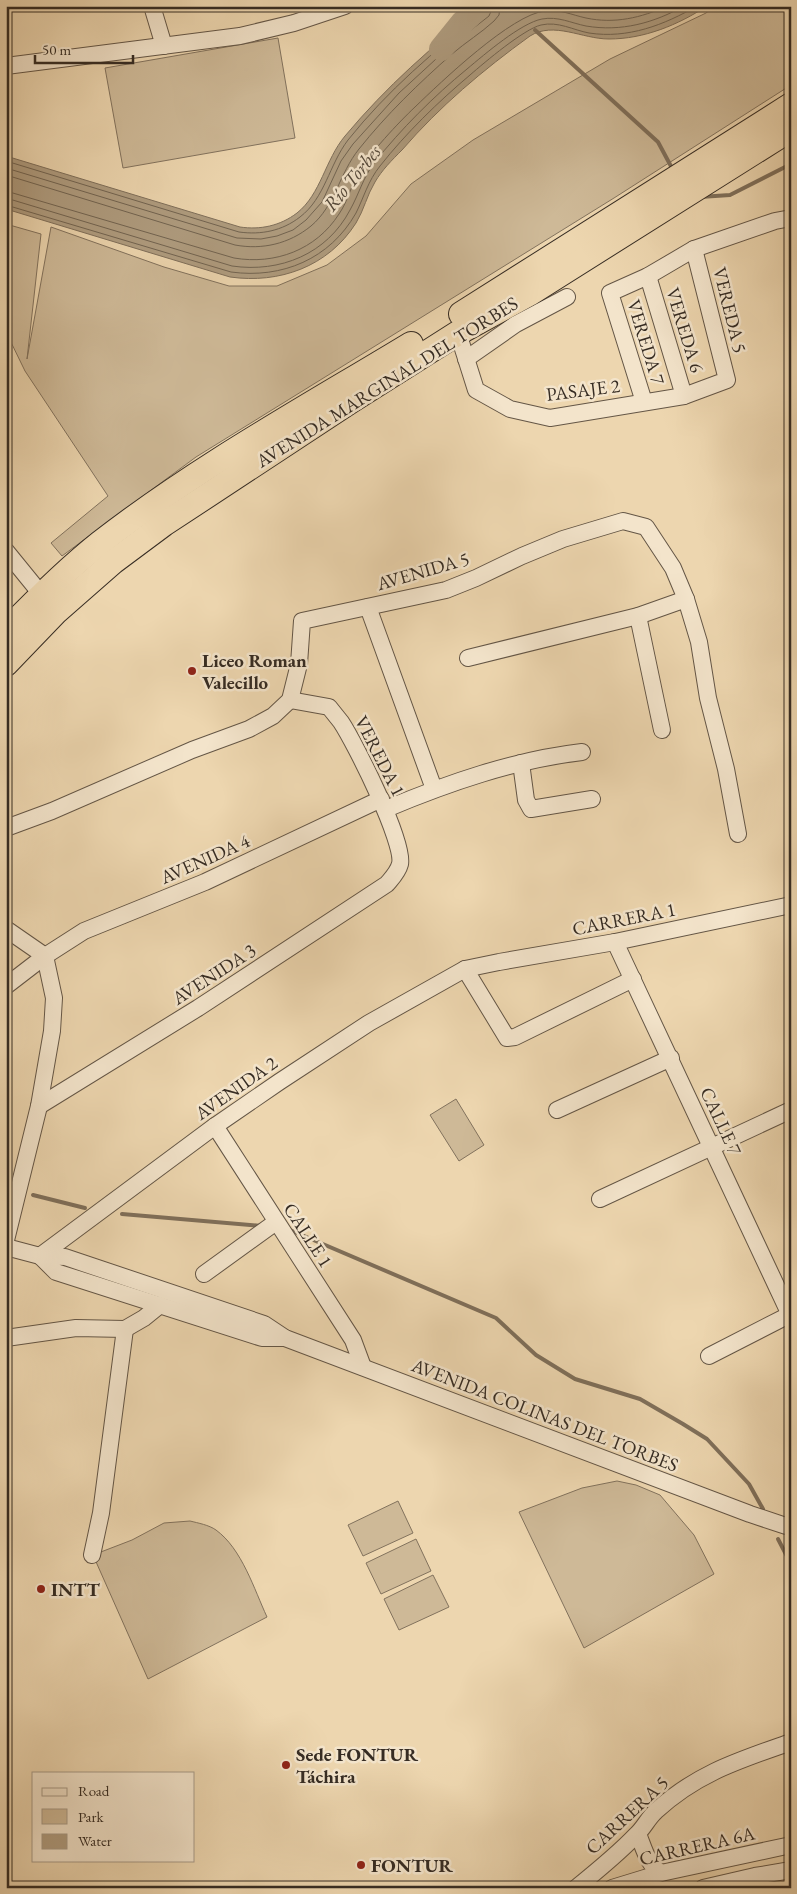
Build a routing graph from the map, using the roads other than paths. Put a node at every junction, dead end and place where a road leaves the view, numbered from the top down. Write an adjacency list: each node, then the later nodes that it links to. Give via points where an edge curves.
1 (152, 6): 3 (street)
2 (346, 6): 3 (street, via 240,36)
3 (164, 46): 4 (street)
4 (6, 66)
5 (791, 105): 17 (highway, AVENIDA MARGINAL DEL TORBES, via 490,296 204,470 99,544)
6 (791, 129): 11 (highway, AVENIDA MARGINAL DEL TORBES, via 529,294)
7 (791, 218): 8 (street)
8 (694, 250): 9 (street); 13 (street, VEREDA 5)
9 (648, 276): 14 (street, VEREDA 6); 15 (street, VEREDA 7, via 610,293)
10 (568, 297): 12 (street, via 516,324)
11 (458, 334): 12 (street, PASAJE 2); 23 (highway, AVENIDA MARGINAL DEL TORBES, via 220,487 112,562 56,612)
12 (466, 359): 15 (street, PASAJE 2, via 476,390 510,409 550,418)
13 (727, 380): 14 (street, PASAJE 2)
14 (684, 396): 15 (street, PASAJE 2)
15 (644, 402)
16 (6, 551): 17 (street)
17 (41, 594): 21 (highway, AVENIDA MARGINAL DEL TORBES)
18 (686, 599): 19 (street, AVENIDA 5, via 673,568 646,528 623,521 563,539 446,590); 20 (street); 32 (street, AVENIDA 5, via 699,642)
19 (368, 607): 24 (street, AVENIDA 5, via 302,622 299,664); 28 (street)
20 (638, 616): 22 (street); 25 (street)
21 (6, 632)
22 (468, 658)
23 (6, 664)
24 (290, 700): 30 (street, VEREDA 1, via 329,707 342,723); 31 (street, via 274,716 249,730 192,750)
25 (662, 730)
26 (582, 752): 27 (street, AVENIDA 4)
27 (522, 762): 28 (street, AVENIDA 4); 29 (street, via 526,800 531,809)
28 (434, 789): 30 (street, AVENIDA 4)
29 (592, 799)
30 (383, 804): 33 (street, VEREDA 1, via 400,854); 37 (street, AVENIDA 4, via 206,882 84,931)
31 (6, 828)
32 (738, 834)
33 (400, 864): 42 (street, AVENIDA 3, via 387,884 206,1003)
34 (791, 905): 36 (street, CARRERA 1)
35 (6, 929): 37 (street)
36 (615, 942): 38 (street, CARRERA 1); 39 (street, CALLE 7)
37 (46, 956): 40 (street, AVENIDA 4); 42 (street, via 54,998 52,1031)
38 (465, 969): 39 (street, via 508,1038 516,1037); 45 (street, AVENIDA 2, via 369,1024)
39 (633, 979): 41 (street, CALLE 7)
40 (6, 986)
41 (670, 1058): 43 (street); 46 (street, CALLE 7)
42 (39, 1106): 49 (street)
43 (558, 1110)
44 (791, 1110): 46 (street)
45 (216, 1126): 48 (street, CALLE 1); 51 (street, AVENIDA 2)
46 (711, 1147): 47 (street); 54 (street, CALLE 7)
47 (600, 1199)
48 (276, 1222): 52 (street); 59 (street, CALLE 1, via 353,1340)
49 (6, 1240)
50 (6, 1247): 51 (street, AVENIDA COLINAS DEL TORBES)
51 (40, 1256): 53 (street, AVENIDA COLINAS DEL TORBES, via 56,1272); 57 (street, AVENIDA COLINAS DEL TORBES, via 65,1257 264,1324)
52 (204, 1274)
53 (160, 1305): 55 (street); 57 (street, AVENIDA COLINAS DEL TORBES, via 262,1338)
54 (790, 1315): 58 (street)
55 (125, 1329): 56 (street, via 76,1328); 61 (street, via 101,1513)
56 (6, 1338)
57 (285, 1338): 59 (street, AVENIDA COLINAS DEL TORBES)
58 (709, 1356)
59 (363, 1367): 60 (street, AVENIDA COLINAS DEL TORBES, via 750,1514)
60 (791, 1526)
61 (92, 1555)
62 (791, 1742): 63 (street, CARRERA 5, via 724,1766 688,1786 654,1812)
63 (638, 1834): 66 (street, via 647,1858); 67 (street, CARRERA 5)
64 (791, 1845): 66 (street, CARRERA 6A)
65 (791, 1870): 69 (street)
66 (661, 1873): 68 (street, CARRERA 6A)
67 (576, 1888)
68 (612, 1888)
69 (704, 1888)

